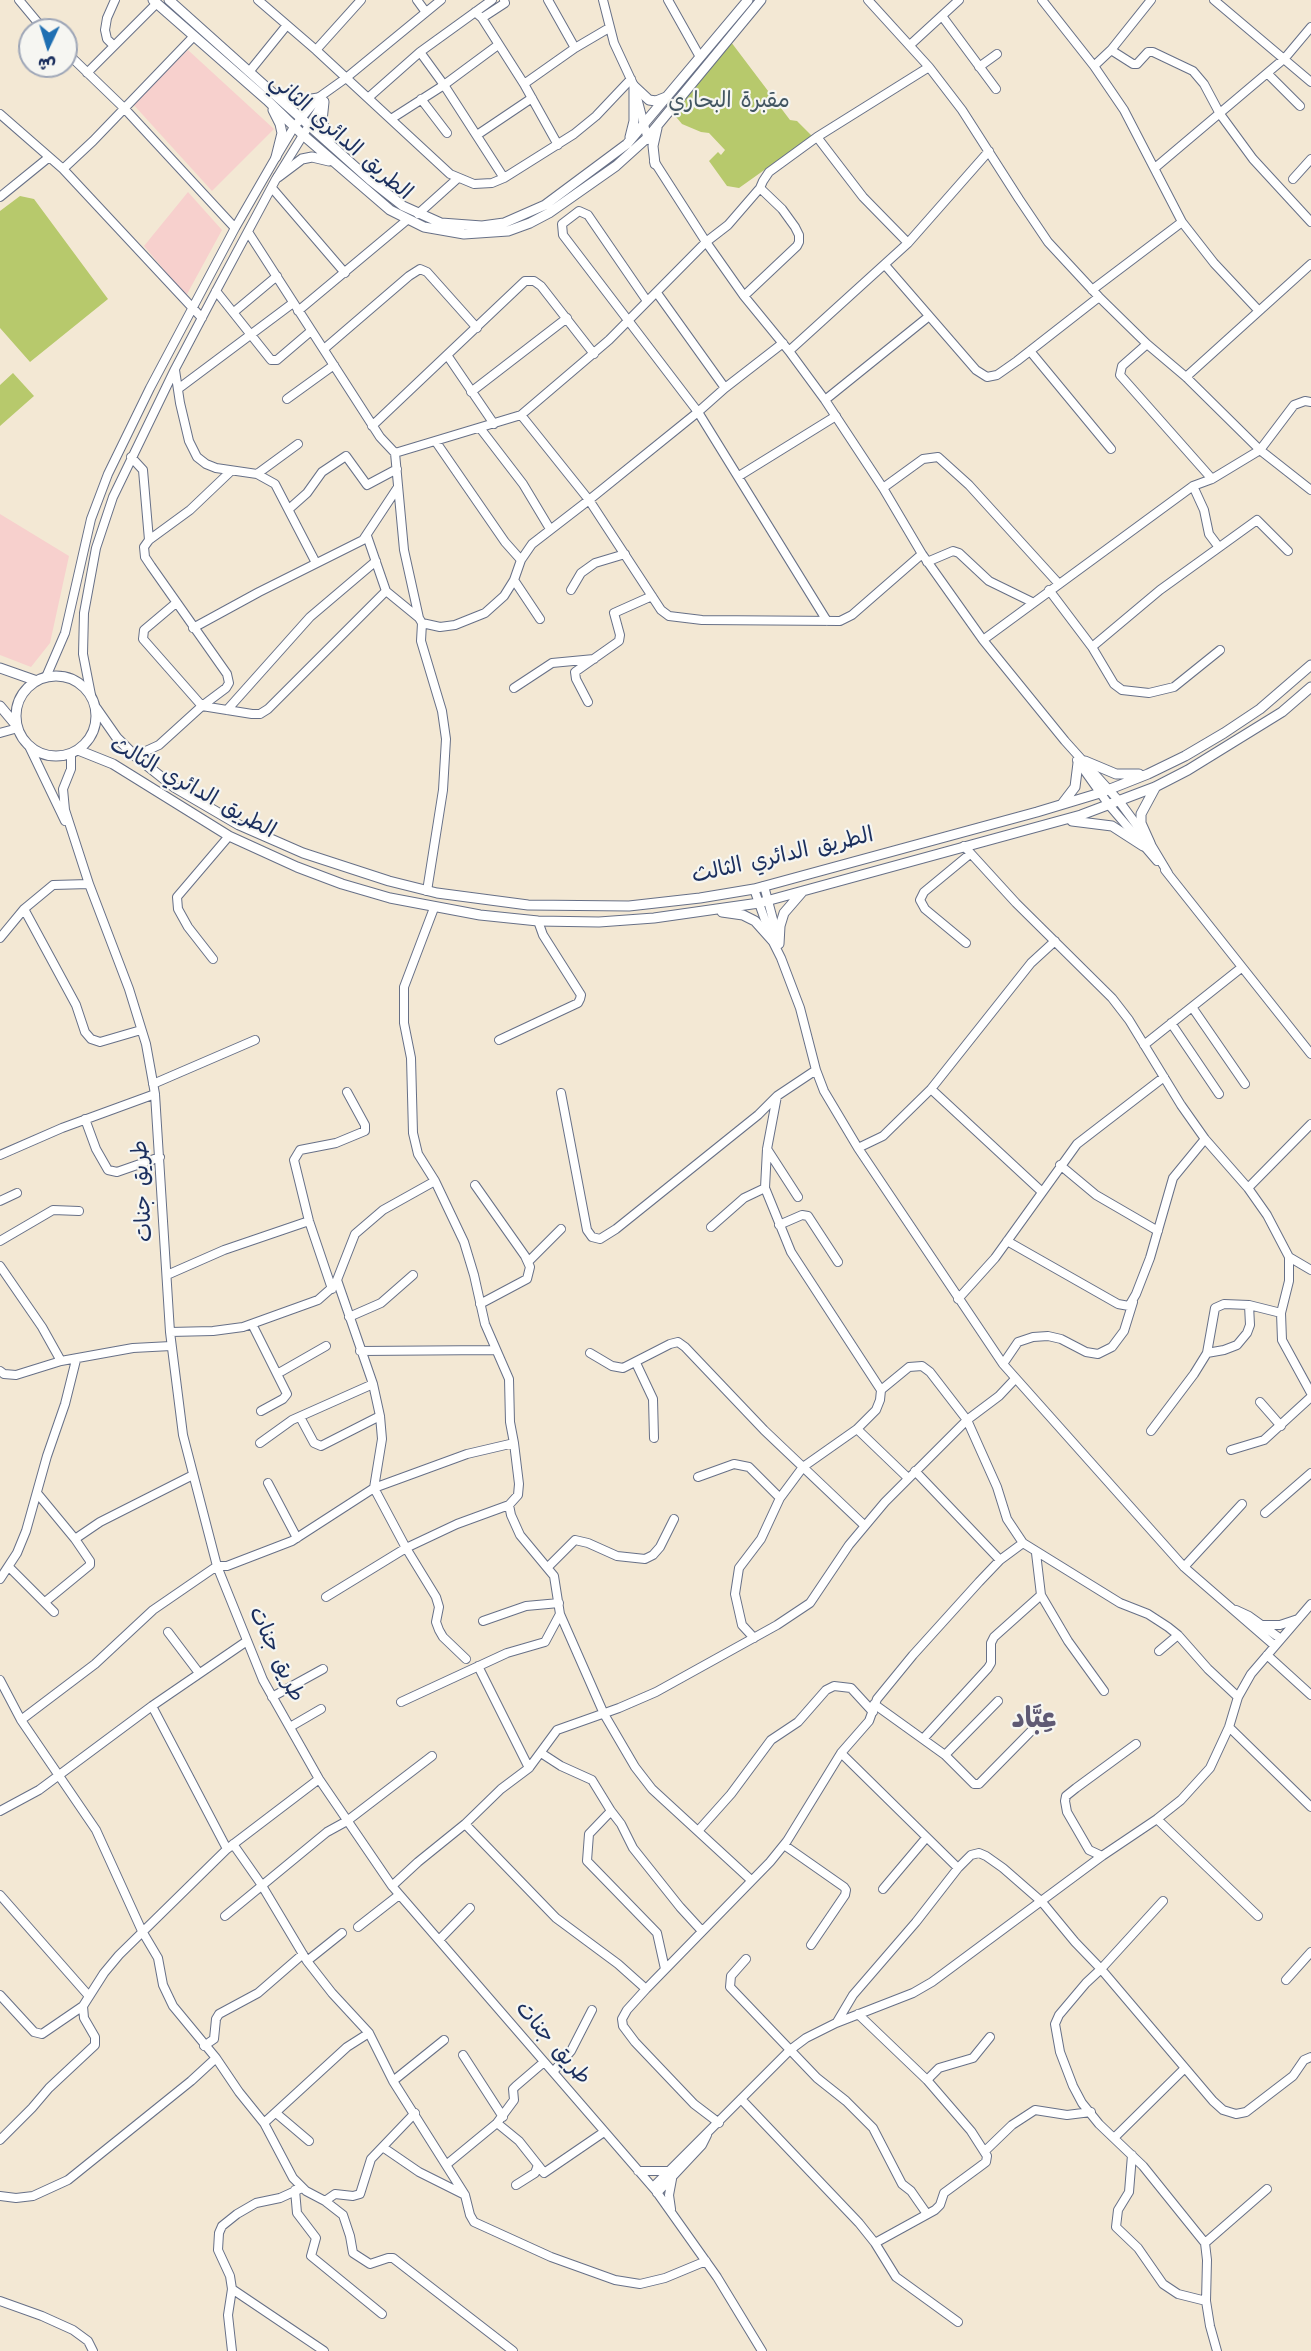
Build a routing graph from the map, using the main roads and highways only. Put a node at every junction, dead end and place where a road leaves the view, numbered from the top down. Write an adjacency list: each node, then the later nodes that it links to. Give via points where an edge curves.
1 (170, 0): 5 (main road, الطريق الدائري الثاني)
2 (748, 0): 6 (main road, الطريق الدائري الثاني)
3 (761, 0): 8 (main road, الطريق الدائري الثاني)
4 (155, 2): 7 (main road, الطريق الدائري الثاني)
5 (268, 88): 10 (main road, الطريق الدائري الثاني); 10 (main road, via 291,100 321,100 322,121)
6 (669, 96): 9 (main road, الطريق الدائري الثاني); 9 (main road, via 649,100 632,83 634,121)
7 (267, 100): 12 (main road, via 282,133); 13 (main road, الطريق الدائري الثاني)
8 (662, 118): 11 (main road, الطريق الدائري الثاني); 11 (main road, via 653,139 655,164 646,152)
9 (627, 144): 10 (main road, الطريق الدائري الثاني, via 545,205 504,223 463,226 418,214 387,195)
10 (333, 146)
11 (631, 154): 13 (main road, الطريق الدائري الثاني, via 530,223 508,231 464,234 442,232 406,220)
12 (276, 157)
13 (336, 164): 14 (main road, via 312,157 294,163)
14 (278, 177)
15 (1311, 665): 23 (main road, الطريق الدائري الثالث, via 1251,715)
16 (0, 668): 17 (main road)
17 (41, 679): 20 (main road, via 66,677 76,681 91,695); 21 (main road, via 26,690 18,703)
18 (1311, 687): 24 (main road, الطريق الدائري الثالث, via 1282,712 1227,748)
19 (0, 706): 21 (main road)
20 (96, 708): 22 (main road, via 92,736); 25 (main road, الطريق الدائري الثالث, via 135,756 174,787 239,825 328,862 427,891 492,902 650,904 759,887)
21 (17, 727): 22 (main road, via 29,746 44,755)
22 (74, 752): 28 (main road, الطريق الدائري الثالث, via 113,764 229,836 297,867 342,884 434,908 538,921 599,922)
23 (1148, 774): 25 (main road, الطريق الدائري الثالث); 25 (main road, via 1116,774 1082,762 1075,788)
24 (1155, 787): 26 (main road, الطريق الدائري الثالث); 26 (main road, via 1141,814 1146,844 1112,826)
25 (1061, 805)
26 (1063, 820): 27 (main road, الطريق الدائري الثالث, via 967,850)
27 (803, 891): 28 (main road, الطريق الدائري الثالث); 28 (main road, via 784,913 776,942 743,915)
28 (707, 911)

